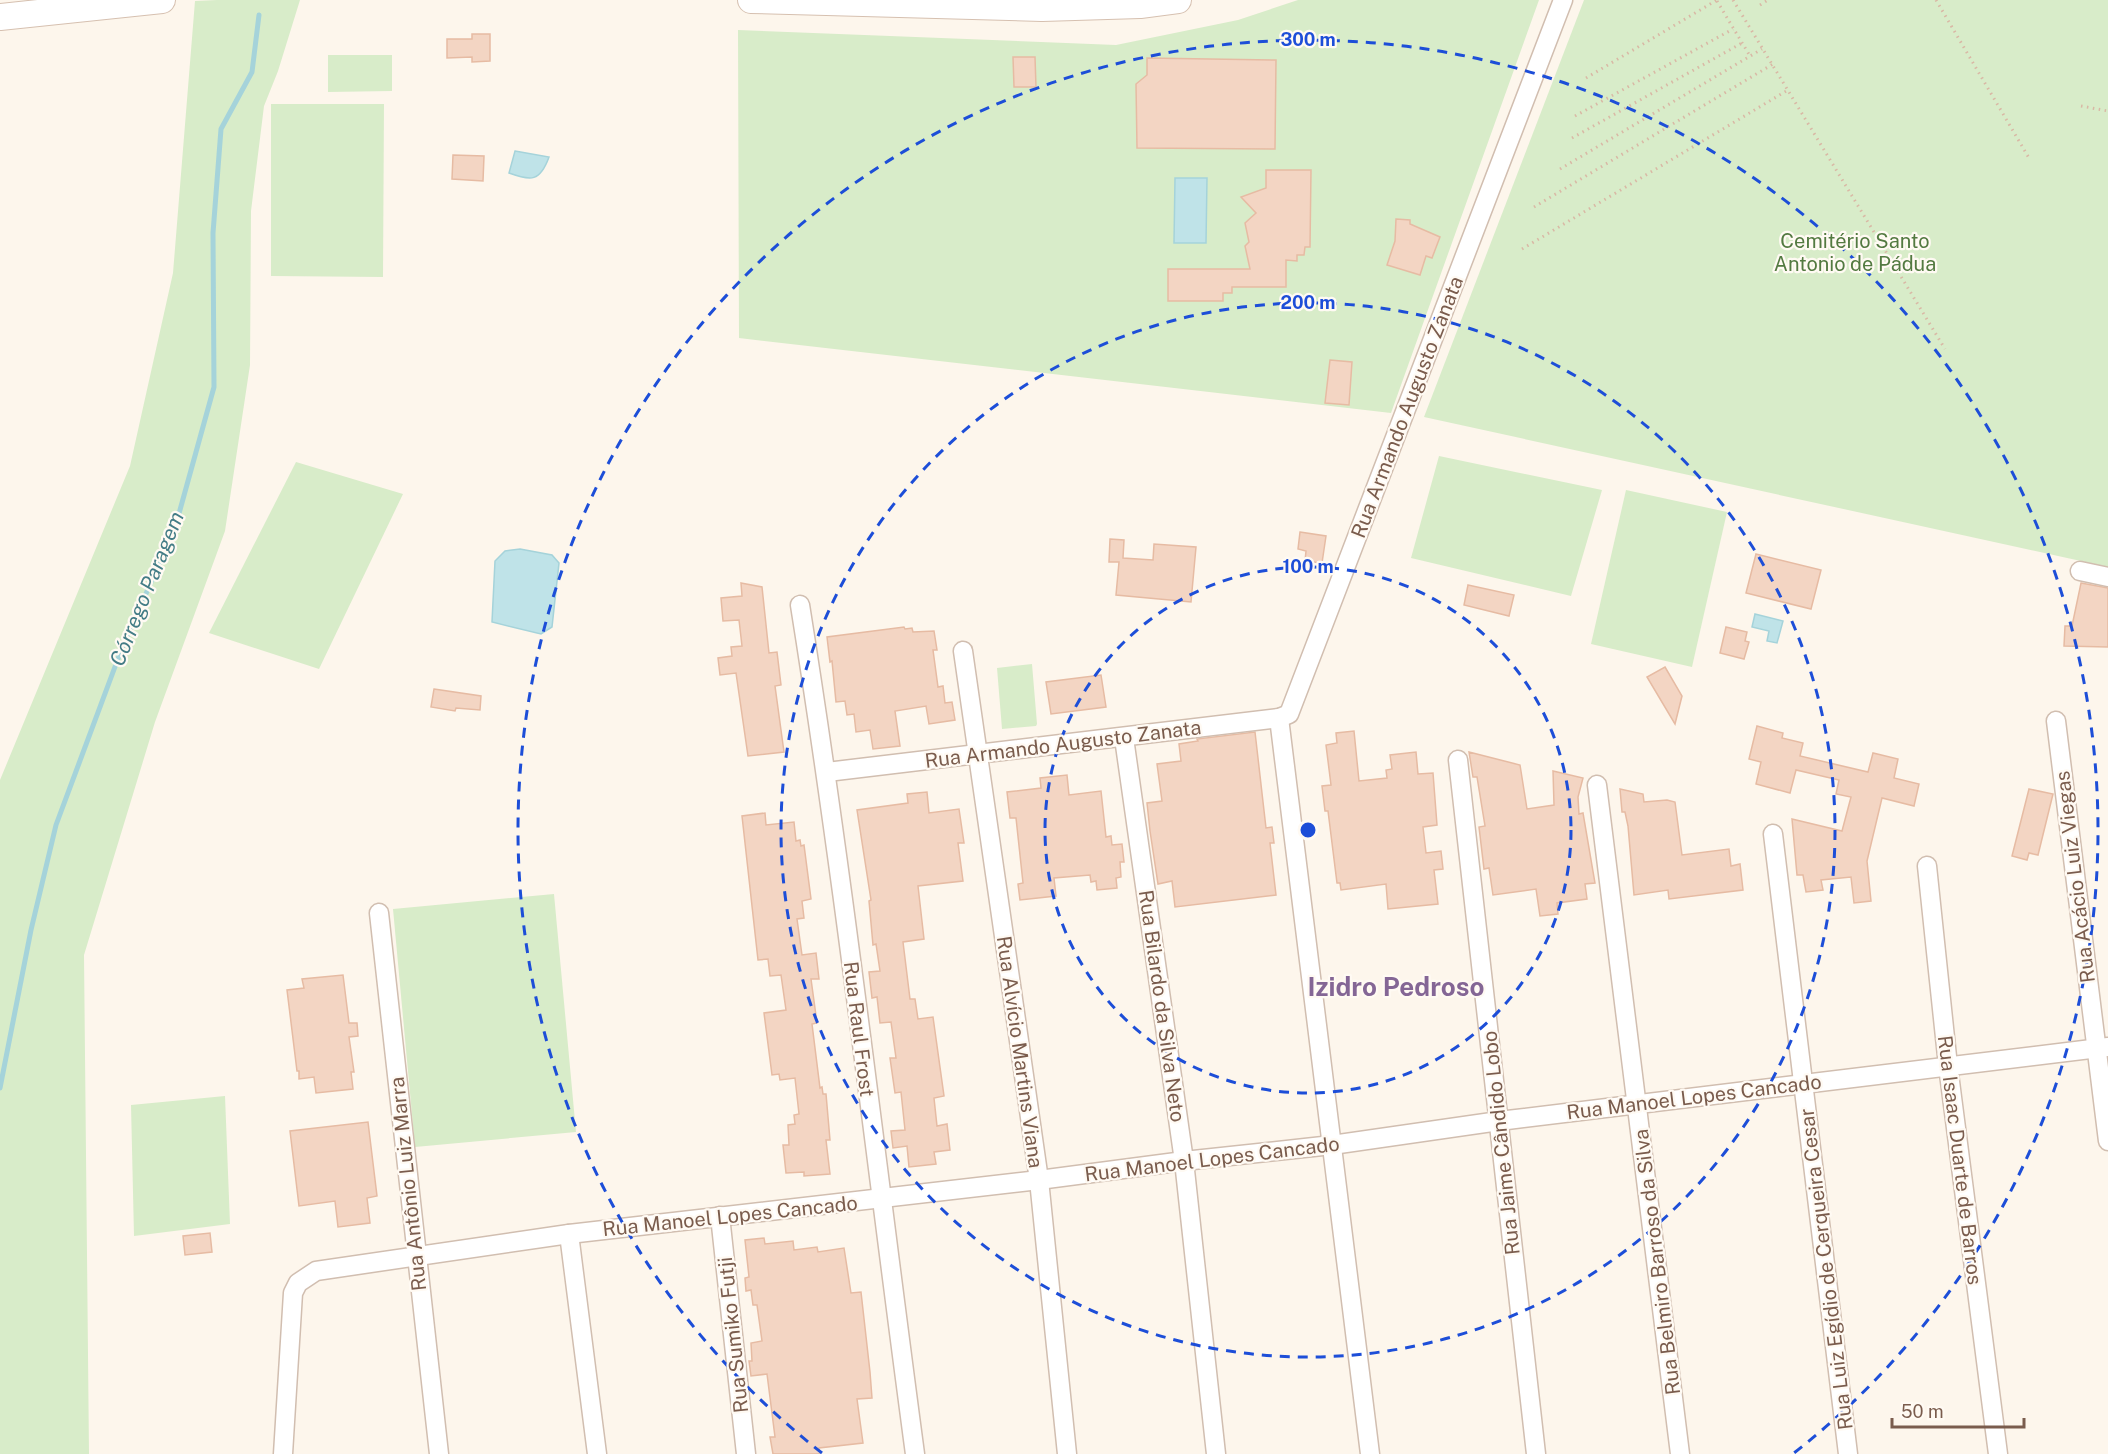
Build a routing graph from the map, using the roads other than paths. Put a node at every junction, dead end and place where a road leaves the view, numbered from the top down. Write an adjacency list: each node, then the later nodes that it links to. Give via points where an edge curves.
1 (162, 0): 5 (street)
2 (751, 0): 3 (street, via 1042,8)
3 (1178, 0)
4 (1563, 0): 10 (street, Rua Armando Augusto Zanata, via 1289,714)
5 (0, 17)
6 (2080, 571): 7 (street)
7 (2108, 577)
8 (800, 605): 15 (street, Rua Raul Frost)
9 (963, 651): 13 (street, Rua Alvício Martins Viana)
10 (1279, 718): 12 (street, Rua Armando Augusto Zanata); 26 (street)
11 (2056, 721): 20 (street, Rua Acácio Luiz Viegas)
12 (1124, 738): 13 (street, Rua Armando Augusto Zanata); 27 (street, Rua Bilardo da Silva Neto)
13 (977, 754): 15 (street, Rua Armando Augusto Zanata); 28 (street, Rua Alvício Martins Viana)
14 (1458, 760): 24 (street, Rua Jaime Cândido Lobo)
15 (827, 772): 29 (street, Rua Raul Frost)
16 (1597, 785): 23 (street, Rua Belmiro Barroso da Silva)
17 (1773, 834): 22 (street, Rua Luiz Egídio de Cerqueira Cesar)
18 (1927, 866): 21 (street, Rua Isaac Duarte de Barros)
19 (379, 914): 32 (street, Rua Antônio Luiz Marra)
20 (2102, 1048): 21 (street, Rua Manoel Lopes Cancado); 25 (street, Rua Acácio Luiz Viegas)
21 (1948, 1066): 22 (street, Rua Manoel Lopes Cancado); 44 (street, Rua Isaac Duarte de Barros)
22 (1803, 1084): 23 (street, Rua Manoel Lopes Cancado); 43 (street, Rua Luiz Egídio de Cerqueira Cesar)
23 (1638, 1105): 24 (street, Rua Manoel Lopes Cancado); 42 (street, Rua Belmiro Barroso da Silva)
24 (1499, 1121): 26 (street, Rua Manoel Lopes Cancado); 41 (street, Rua Jaime Cândido Lobo)
25 (2108, 1141)
26 (1332, 1144): 27 (street, Rua Manoel Lopes Cancado); 40 (street)
27 (1184, 1161): 28 (street, Rua Manoel Lopes Cancado); 39 (street, Rua Bilardo da Silva Neto)
28 (1039, 1180): 29 (street, Rua Manoel Lopes Cancado); 38 (street, Rua Alvício Martins Viana)
29 (880, 1199): 30 (street, Rua Manoel Lopes Cancado); 37 (street, Rua Raul Frost)
30 (720, 1216): 31 (street, Rua Manoel Lopes Cancado); 36 (street, Rua Sumiko Futji)
31 (569, 1234): 32 (street, Rua Manoel Lopes Cancado); 35 (street)
32 (415, 1256): 33 (street, Rua Manoel Lopes Cancado, via 316,1270 298,1282 293,1293); 34 (street, Rua Antônio Luiz Marra)
33 (283, 1454)
34 (439, 1454)
35 (597, 1454)
36 (746, 1454)
37 (915, 1454)
38 (1067, 1454)
39 (1216, 1454)
40 (1370, 1454)
41 (1536, 1454)
42 (1680, 1454)
43 (1848, 1454)
44 (1998, 1454)

